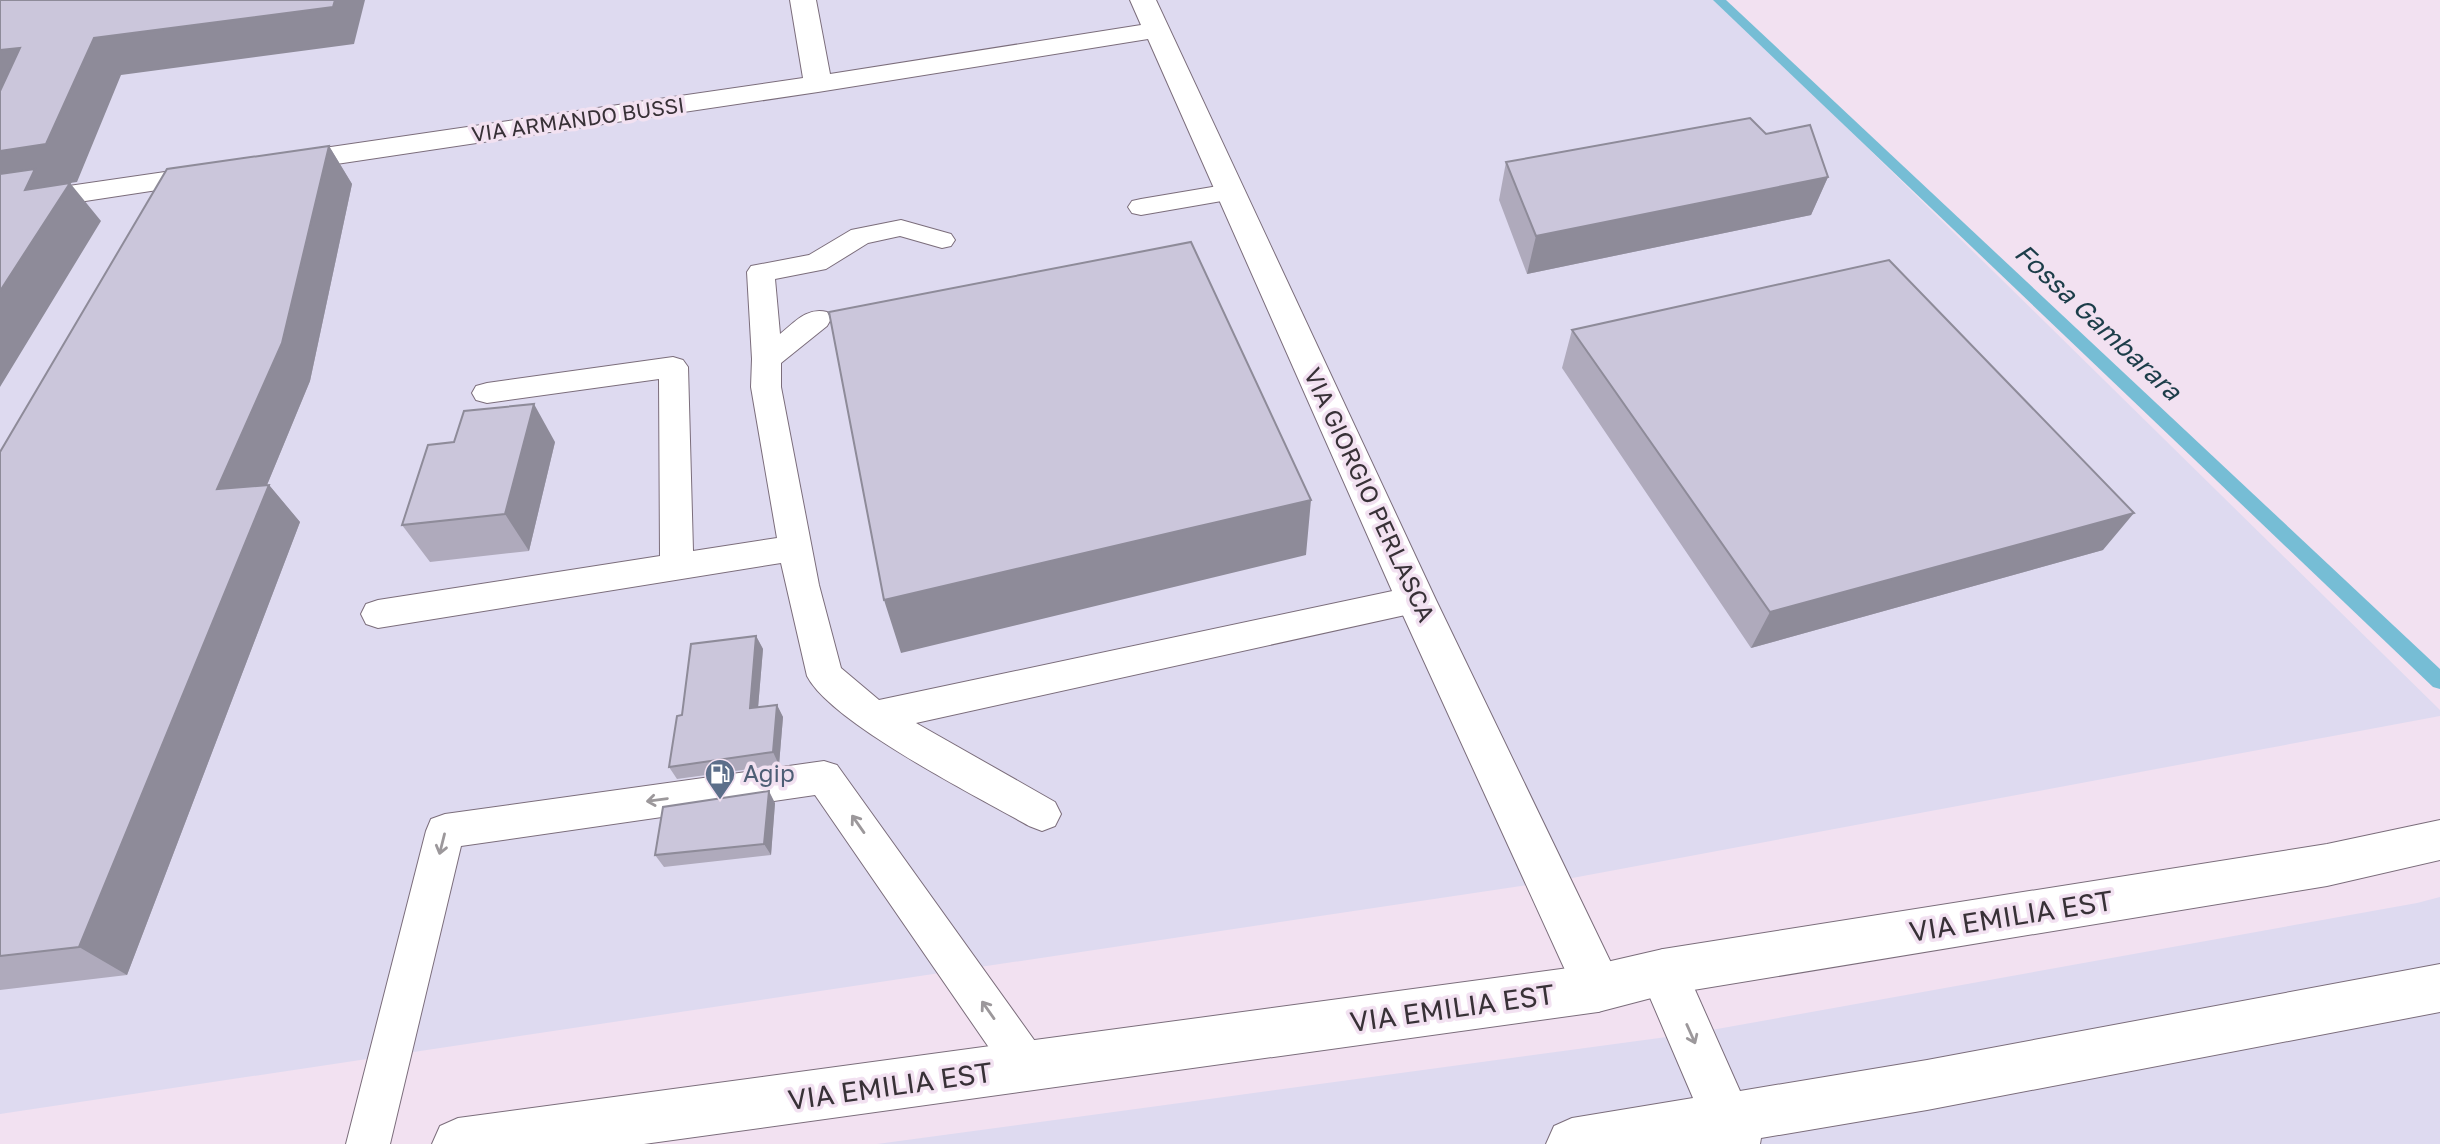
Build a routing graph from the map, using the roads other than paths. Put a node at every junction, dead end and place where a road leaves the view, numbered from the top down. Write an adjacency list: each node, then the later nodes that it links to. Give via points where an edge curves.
1 (803, 0): 3 (street)
2 (1149, 15): 3 (street, VIA ARMANDO BUSSI); 4 (street, VIA GIORGIO PERLASCA)
3 (818, 84): 5 (street, VIA ARMANDO BUSSI)
4 (1230, 192): 6 (lane); 13 (street, VIA GIORGIO PERLASCA)
5 (0, 205)
6 (1140, 207)
7 (942, 240): 9 (lane, via 901,228 860,236 816,263 761,272)
8 (817, 319): 9 (lane)
9 (767, 359): 11 (lane, via 766,387)
10 (487, 393): 12 (lane, via 673,367)
11 (795, 548): 12 (lane); 15 (lane, via 825,676)
12 (677, 567): 14 (lane)
13 (1416, 600): 15 (lane); 19 (street, VIA GIORGIO PERLASCA)
14 (378, 614)
15 (873, 717): 16 (lane)
16 (1042, 814)
17 (2440, 840): 18 (street, VIA EMILIA EST, via 2327,865)
18 (1662, 972): 19 (street, VIA EMILIA EST); 22 (street, one-way to 22)
19 (1598, 988): 21 (street, VIA EMILIA EST)
20 (2440, 988): 22 (street, via 1927,1085)
21 (1027, 1066): 23 (lane, one-way to 23, via 824,776 445,831); 24 (street, VIA EMILIA EST)
22 (1733, 1131): 25 (street)
23 (368, 1144)
24 (458, 1144)
25 (1572, 1144)

